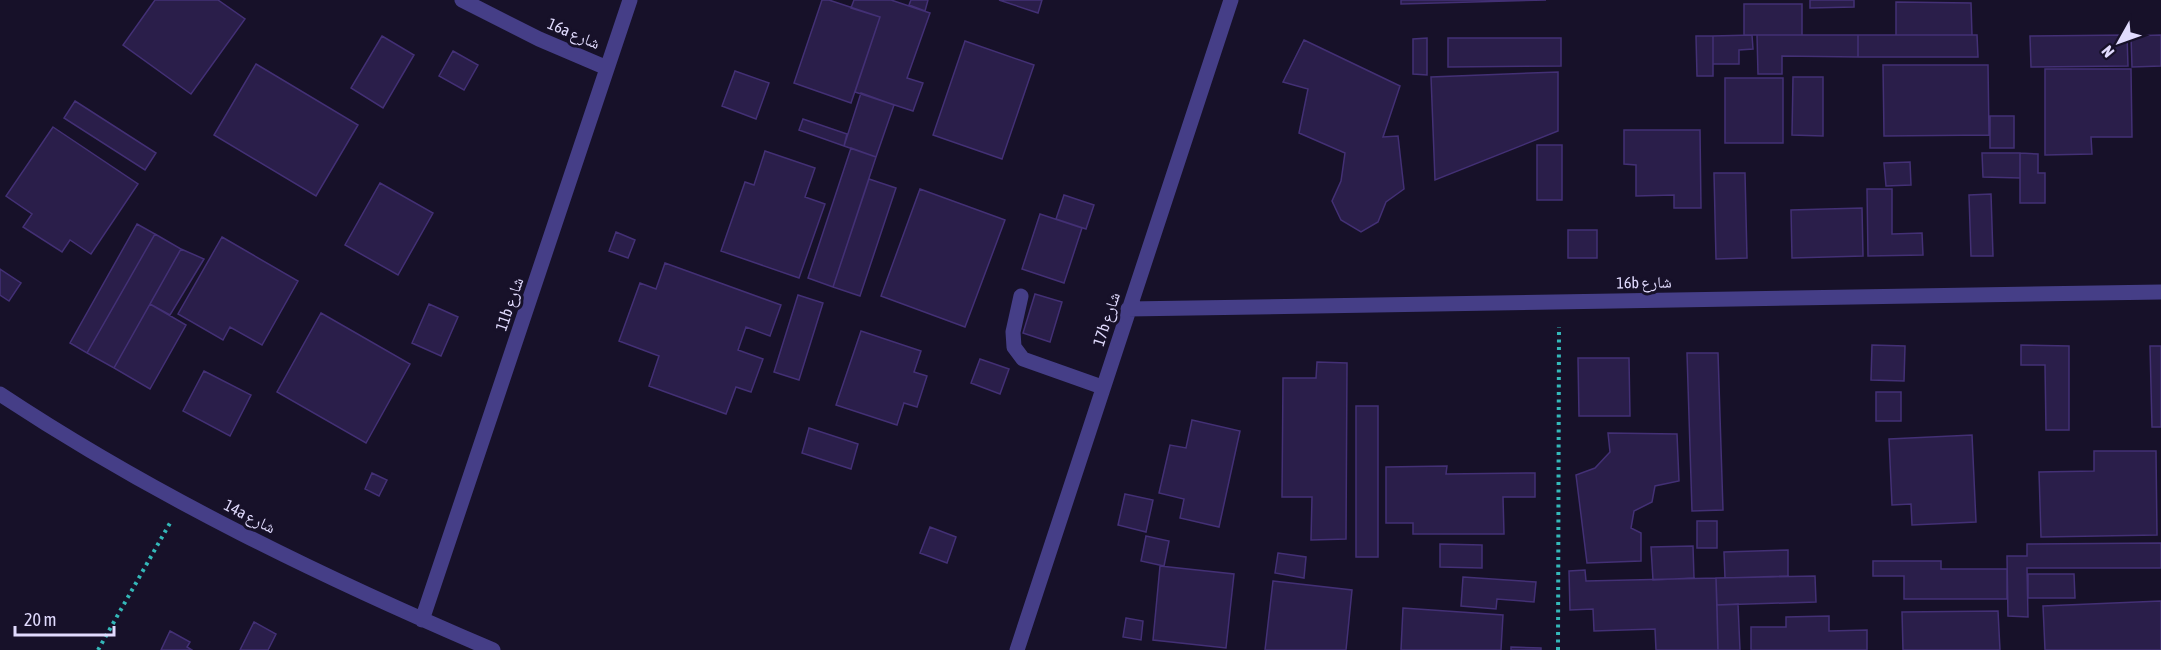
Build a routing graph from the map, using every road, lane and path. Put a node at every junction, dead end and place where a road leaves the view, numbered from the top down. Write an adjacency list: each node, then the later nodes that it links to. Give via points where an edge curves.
1 (462, 0): 4 (street, 16a شارع)
2 (630, 0): 4 (street, 11b شارع)
3 (1231, 0): 8 (street, 17b شارع)
4 (607, 68): 12 (street, 11b شارع)
5 (2161, 292): 7 (street, 16b شارع)
6 (1021, 296): 9 (street, via 1013,332 1014,347 1023,359)
7 (1559, 302): 8 (street, 16b شارع); 16 (path)
8 (1128, 309): 9 (street, 17b شارع)
9 (1102, 387): 15 (street, 17b شارع)
10 (0, 394): 11 (street, 14a شارع)
11 (182, 501): 12 (street, 14a شارع); 13 (path)
12 (422, 620): 14 (street, 14a شارع)
13 (98, 650)
14 (493, 650)
15 (1017, 650)
16 (1558, 650)

